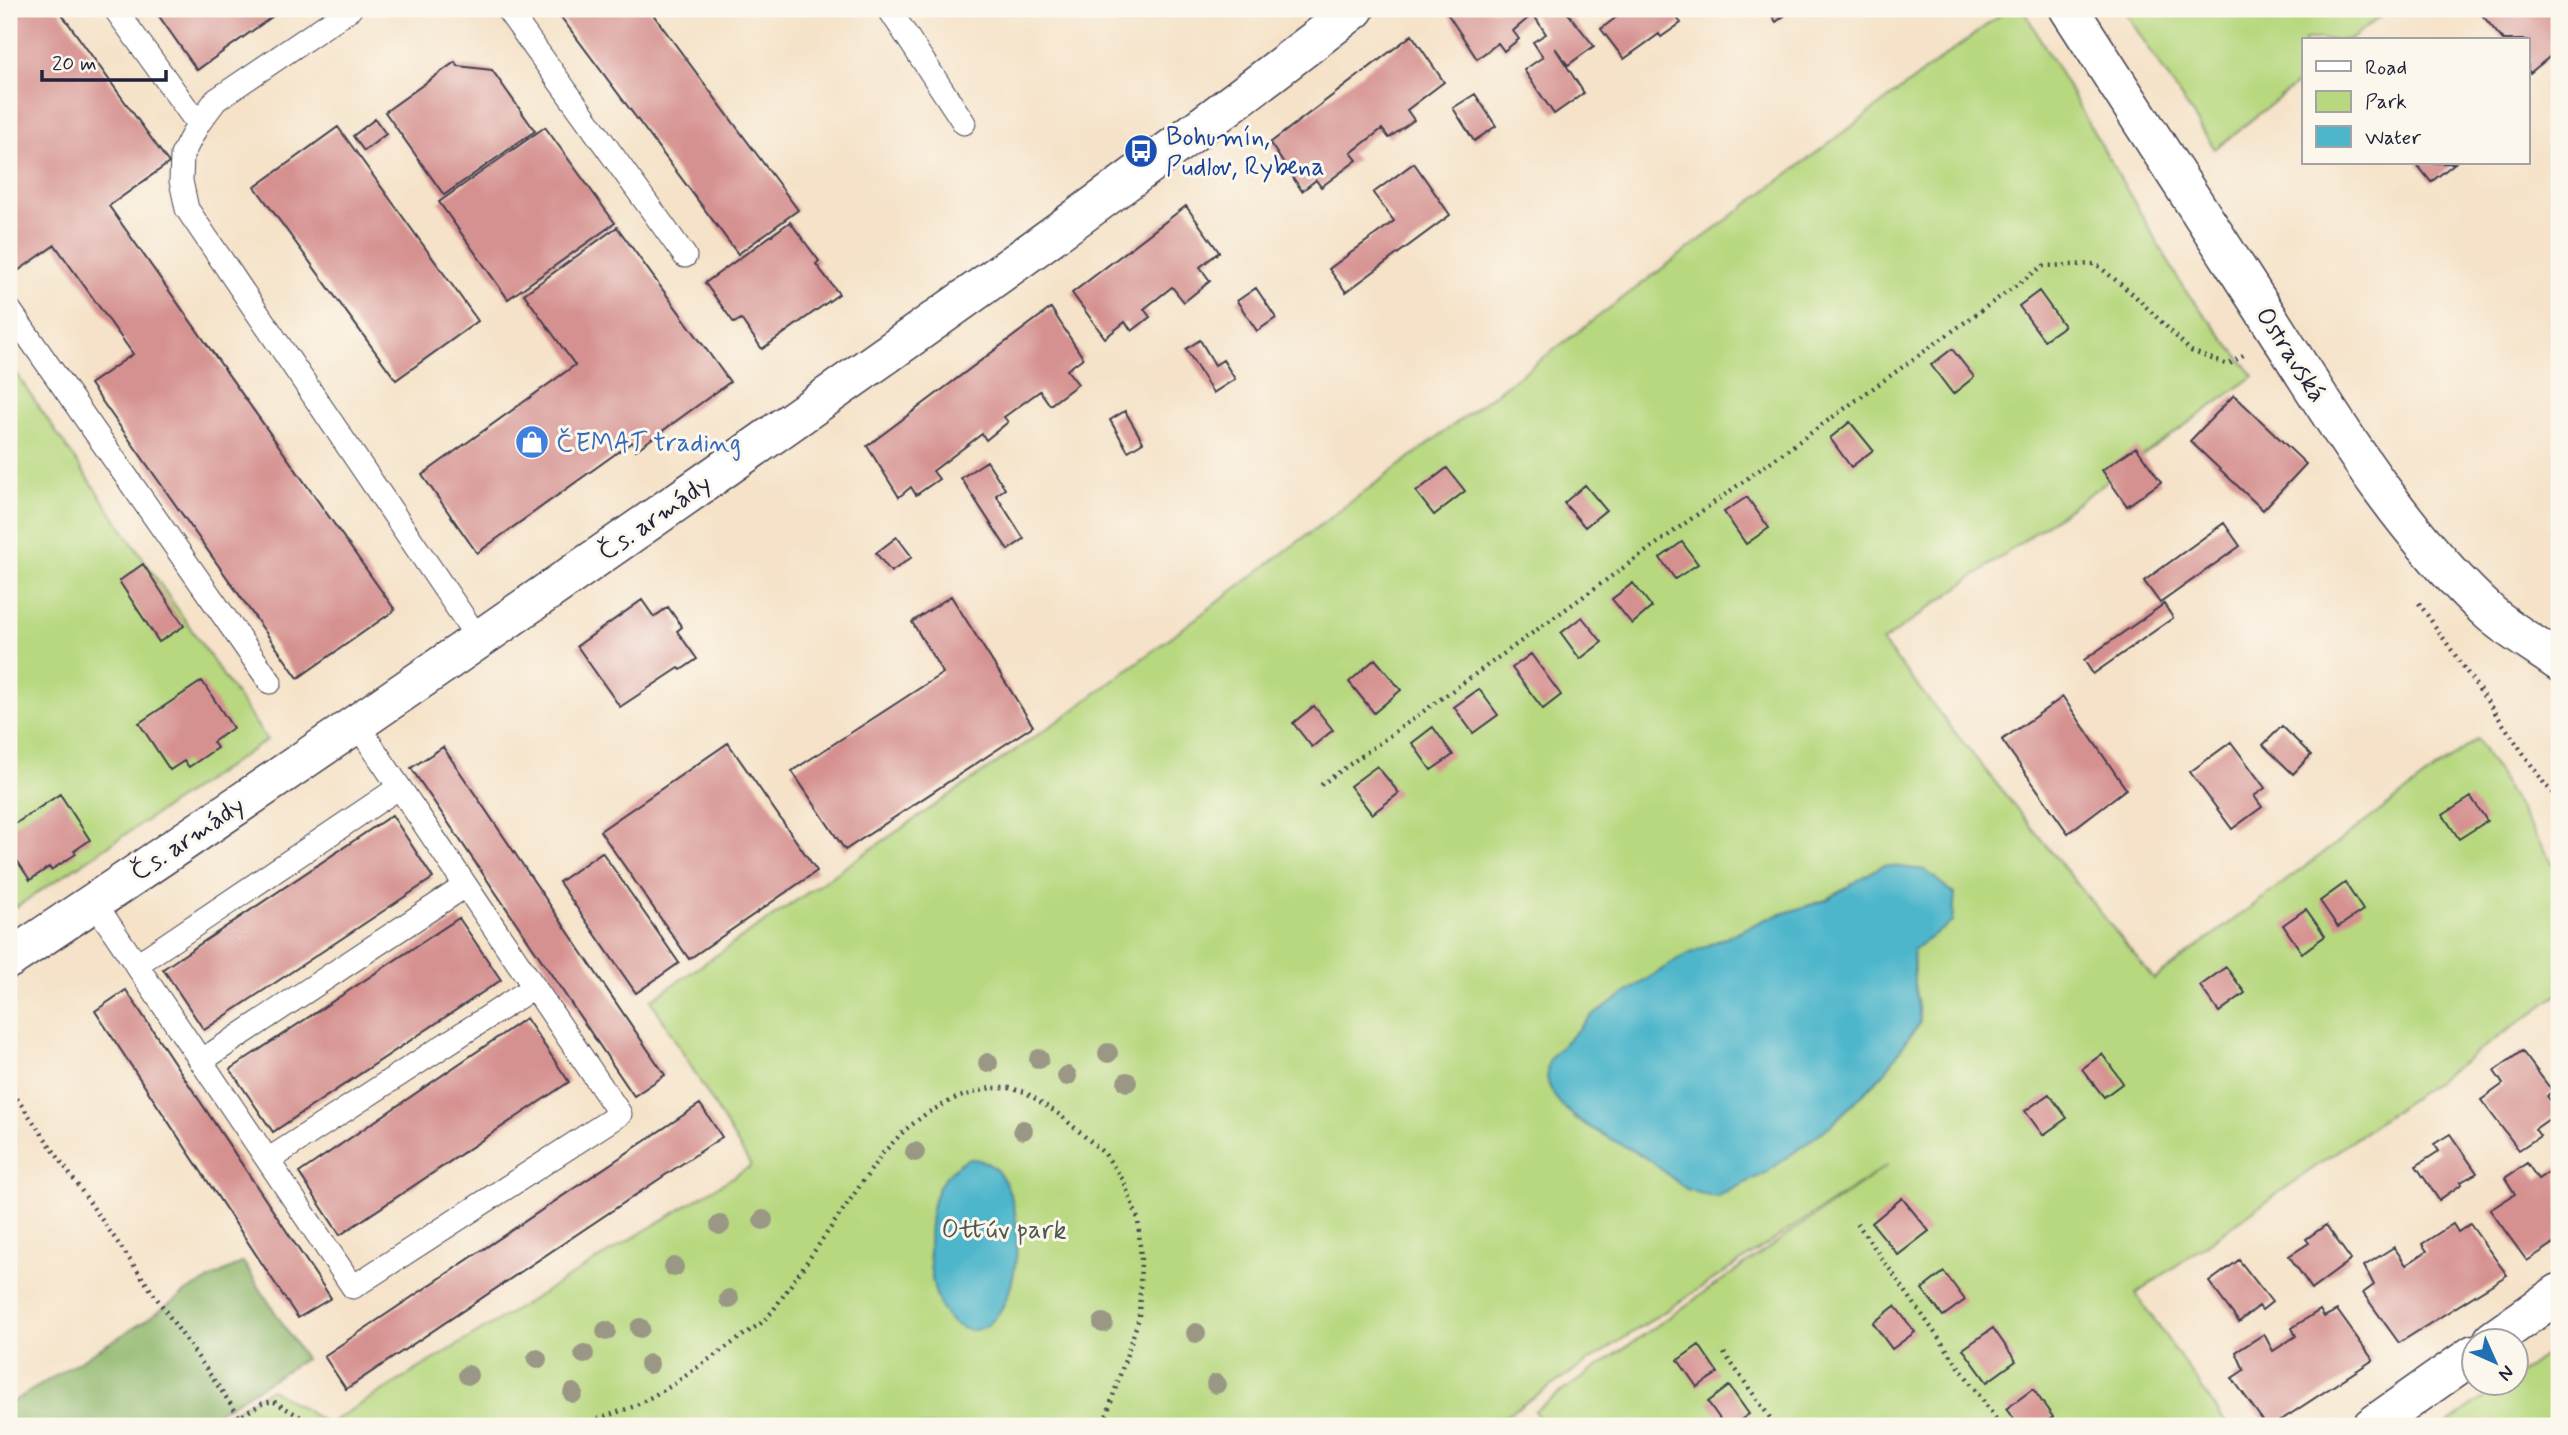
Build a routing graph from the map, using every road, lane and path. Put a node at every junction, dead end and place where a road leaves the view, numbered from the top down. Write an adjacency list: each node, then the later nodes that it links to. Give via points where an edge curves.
1 (114, 9): 8 (lane)
2 (350, 9): 8 (lane, via 216,100)
3 (507, 9): 9 (lane)
4 (889, 9): 7 (lane)
5 (1355, 9): 13 (main road, Čs. armády, via 1098,205)
6 (2069, 9): 11 (main road, Ostravská)
7 (964, 123)
8 (198, 124): 13 (lane, via 182,155 187,209)
9 (685, 257)
10 (9, 309): 15 (lane)
11 (2278, 334): 14 (main road, Ostravská, via 2366,466 2440,561 2491,614); 17 (path, via 2228,365 2191,351 2096,264 2043,266)
12 (2414, 597): 19 (path, via 2546,786)
13 (479, 640): 16 (main road, Čs. armády)
14 (2559, 662)
15 (270, 682)
16 (356, 723): 18 (lane); 21 (main road, Čs. armády)
17 (1321, 785)
18 (398, 788): 20 (lane); 23 (lane)
19 (2559, 798)
20 (465, 886): 24 (lane); 25 (lane)
21 (94, 902): 22 (main road, Čs. armády); 23 (lane)
22 (12, 952)
23 (136, 965): 25 (lane)
24 (534, 987): 27 (lane); 27 (lane, via 620,1114 353,1287)
25 (201, 1061): 27 (lane)
26 (9, 1087): 33 (path)
27 (268, 1160)
28 (1857, 1223): 40 (path)
29 (2559, 1293): 30 (main road)
30 (2513, 1326)
31 (1724, 1353): 39 (path)
32 (2460, 1363): 41 (main road)
33 (240, 1418): 34 (path); 35 (path); 36 (path, via 273,1401)
34 (226, 1426)
35 (246, 1426)
36 (316, 1426)
37 (578, 1426): 38 (path, via 635,1406 671,1386 761,1323 882,1154 905,1130 956,1098 990,1088 1025,1092 1060,1115 1105,1154 1132,1198 1141,1259 1139,1318)
38 (1103, 1426)
39 (1776, 1426)
40 (2001, 1426)
41 (2372, 1426)

